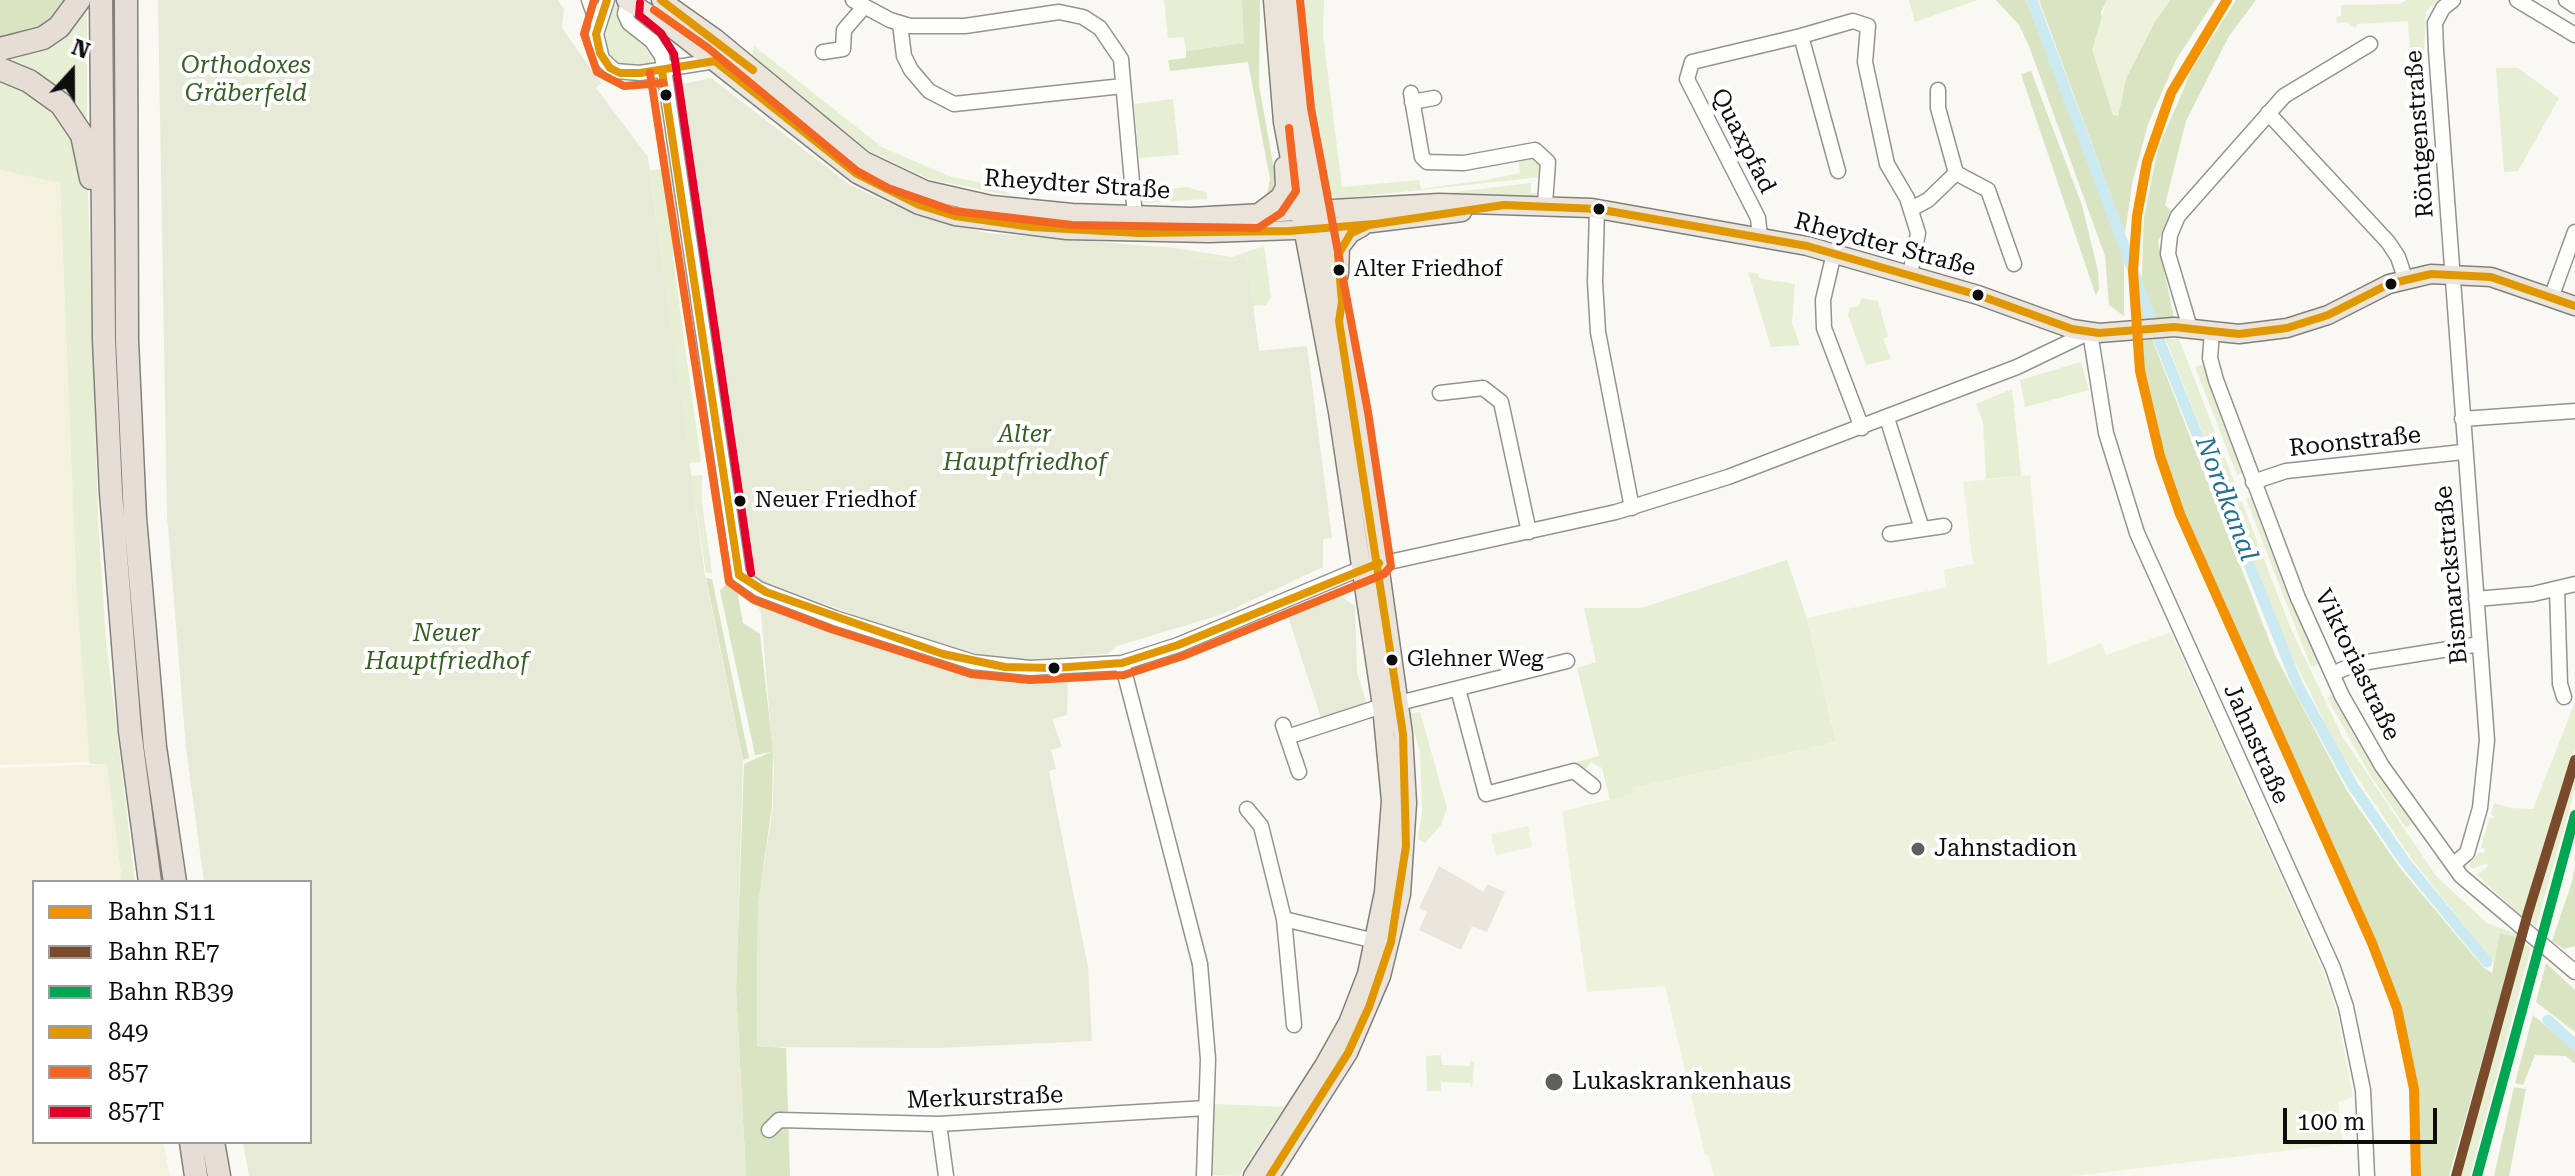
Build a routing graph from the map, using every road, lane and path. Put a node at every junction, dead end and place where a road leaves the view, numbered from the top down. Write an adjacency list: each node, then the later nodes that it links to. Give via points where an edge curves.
1 (79, 0): 22 (highway, via 59,27 43,38)
2 (101, 0): 42 (highway)
3 (126, 0): 83 (highway, via 127,340 135,518 155,747)
4 (589, 0): 16 (street)
5 (607, 0): 16 (street)
6 (627, 0): 24 (main road, Rheydter Straße); 26 (street, via 626,17 658,49)
7 (661, 0): 37 (main road, Rheydter Straße, via 715,38 838,143 893,177 991,205)
8 (1273, 0): 20 (main road)
9 (1288, 0): 39 (main road)
10 (2453, 0): 46 (street, Röntgenstraße, via 2435,23)
11 (2517, 0): 18 (street)
12 (2566, 0): 15 (street)
13 (858, 4): 17 (street); 23 (street, via 844,30 843,49)
14 (1058, 6): 17 (street, via 965,26); 27 (street, via 1107,35 1121,59)
15 (2575, 6)
16 (597, 24): 26 (street, via 599,49 610,68 626,74)
17 (900, 24): 27 (street, via 911,70 929,91 954,104)
18 (2575, 35)
19 (1801, 36): 31 (street); 36 (street, via 1853,21 1868,26 1865,62 1887,164); 43 (street, Quaxpfad, via 1690,64 1687,79 1758,218)
20 (1273, 40): 38 (main road, via 1275,123 1285,187); 39 (main road, via 1283,122)
21 (2370, 44): 30 (street, via 2306,80)
22 (0, 49)
23 (823, 52)
24 (715, 61): 26 (street); 39 (main road, Rheydter Straße, via 857,174 919,205 955,216 1125,233)
25 (0, 69): 42 (highway, via 47,92 73,119 89,157)
26 (662, 71): 73 (street, via 739,575 759,589 835,618 973,662 1030,668)
27 (1123, 86): 37 (street)
28 (1938, 90): 32 (street)
29 (1434, 98): 33 (street, via 1412,98 1427,162 1464,163 1529,149 1540,152 1548,162)
30 (2268, 113): 48 (street, via 2388,242); 52 (street, via 2173,225 2169,262)
31 (1838, 171)
32 (1956, 173): 36 (street); 45 (street, via 1988,190)
33 (1545, 204): 34 (main road, Rheydter Straße); 35 (main road, Rheydter Straße)
34 (1504, 205): 39 (main road, Rheydter Straße, via 1439,203); 40 (main road, Rheydter Straße)
35 (1597, 209): 43 (main road, Rheydter Straße); 62 (street, via 1598,332)
36 (1911, 209): 47 (street, via 1919,238)
37 (1135, 216): 38 (main road, Rheydter Straße)
38 (1256, 216): 39 (main road, Rheydter Straße)
39 (1312, 221): 40 (main road, Rheydter Straße); 51 (main road); 67 (main road)
40 (1369, 225): 51 (main road, via 1351,233 1340,247)
41 (2575, 232): 49 (street)
42 (102, 235): 82 (highway, via 111,493 130,731)
43 (1760, 237): 44 (main road, Rheydter Straße)
44 (1834, 253): 47 (main road, Rheydter Straße); 59 (street, via 1823,300 1824,328)
45 (2014, 264)
46 (2452, 273): 48 (main road, Rheydter Straße); 49 (main road, Rheydter Straße, via 2491,277); 58 (street, Bismarckstraße)
47 (1910, 275): 53 (main road, Rheydter Straße)
48 (2405, 278): 54 (main road, Rheydter Straße, via 2302,324 2253,333)
49 (2551, 298): 50 (main road, Rheydter Straße)
50 (2575, 306)
51 (1339, 321): 67 (main road)
52 (2190, 328): 53 (main road, Rheydter Straße); 54 (main road, Rheydter Straße)
53 (2090, 332): 57 (street, via 2046,355); 100 (street, Jahnstraße, via 2106,433 2137,533 2346,1007 2363,1090)
54 (2212, 332): 61 (street, Viktoriastraße, via 2212,369)
55 (1440, 393): 65 (street, via 1483,388 1501,402)
56 (2575, 411): 58 (street)
57 (1887, 418): 59 (street); 64 (street)
58 (2462, 419): 60 (street, Bismarckstraße)
59 (1862, 428): 62 (street)
60 (2463, 452): 61 (street, Roonstraße, via 2286,471); 70 (street, Bismarckstraße)
61 (2253, 482): 74 (street, Viktoriastraße)
62 (1632, 508): 65 (street)
63 (1944, 526): 64 (street)
64 (1922, 529): 66 (street)
65 (1529, 532): 67 (street)
66 (1890, 534)
67 (1370, 566): 73 (street); 77 (main road)
68 (2575, 584): 69 (street)
69 (2557, 589): 70 (street); 76 (street)
70 (2476, 599): 71 (street, Bismarckstraße)
71 (2480, 644): 74 (street, via 2355,664); 81 (street, Bismarckstraße, via 2485,785 2467,853)
72 (1567, 661): 75 (street)
73 (1122, 663): 89 (street, via 1200,964 1208,1059)
74 (2332, 674): 81 (street, Viktoriastraße, via 2382,766)
75 (1458, 689): 77 (street); 79 (street, via 1486,794 1574,771)
76 (2564, 697)
77 (1391, 704): 78 (street, via 1285,731); 85 (main road, via 1391,801); 99 (main road, via 1405,762 1406,846 1391,942 1358,1032)
78 (1299, 772)
79 (1593, 786)
80 (1247, 809): 84 (street, via 1261,826)
81 (2453, 865): 86 (street, Viktoriastraße, via 2480,895)
82 (150, 880)
83 (175, 880)
84 (1284, 919): 85 (street); 88 (street)
85 (1375, 941): 98 (main road, via 1348,1023)
86 (2568, 961): 87 (street, Viktoriastraße)
87 (2575, 972)
88 (1294, 1025)
89 (1206, 1108): 90 (street, Merkurstraße); 97 (street)
90 (939, 1124): 91 (street, Merkurstraße, via 779,1120); 96 (street)
91 (769, 1130)
92 (191, 1144): 94 (highway)
93 (213, 1144): 95 (highway)
94 (196, 1176)
95 (219, 1176)
96 (946, 1176)
97 (1204, 1176)
98 (1253, 1176)
99 (1270, 1176)
100 (2367, 1176)

